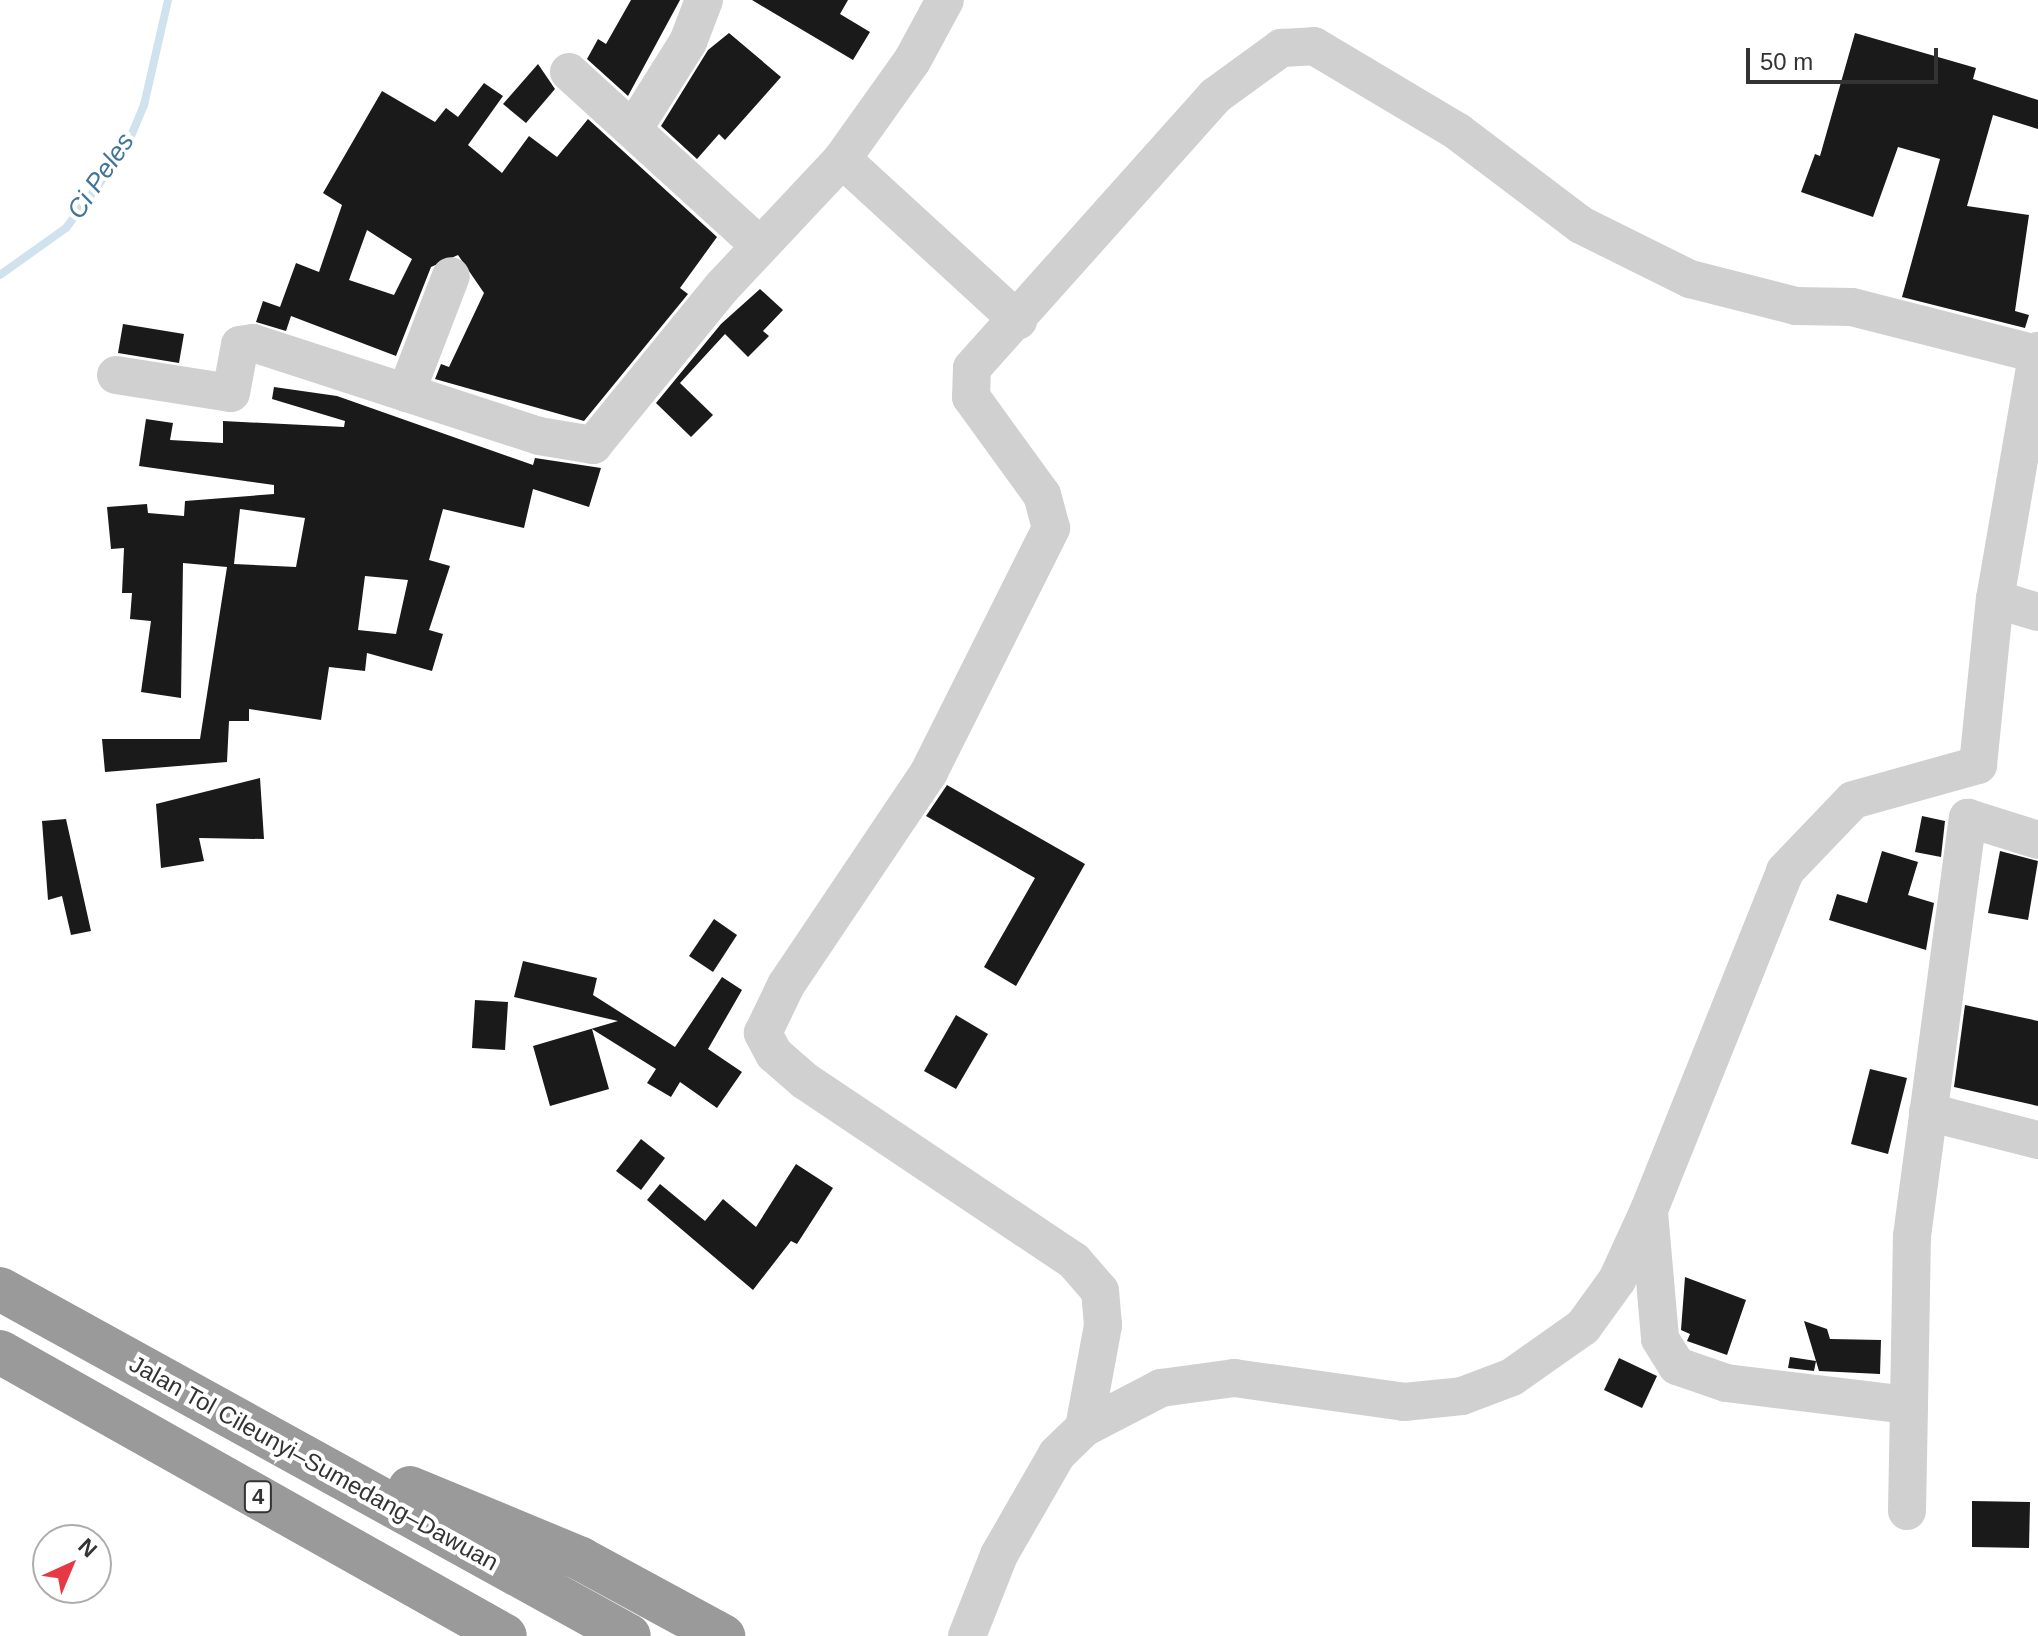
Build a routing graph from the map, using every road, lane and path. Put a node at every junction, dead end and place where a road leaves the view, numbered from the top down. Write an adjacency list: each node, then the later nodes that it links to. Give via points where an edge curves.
1 (704, 0): 4 (street)
2 (945, 0): 5 (street, via 912,61)
3 (569, 72): 4 (street)
4 (634, 128): 6 (street)
5 (842, 159): 6 (street); 8 (street)
6 (760, 246): 11 (street, via 593,445 581,448)
7 (451, 276): 11 (street)
8 (1018, 320): 9 (street, via 1215,96 1281,48 1314,46 1458,132 1581,225 1690,279 1768,301 1852,307); 24 (street, via 972,368 971,397 1042,495 1051,528 929,772 786,985 763,1033 774,1054 805,1081 1074,1261 1100,1291 1103,1325)
9 (2037, 362): 12 (street)
10 (116, 375): 11 (street, via 231,393 244,342)
11 (406, 393)
12 (1995, 599): 13 (street); 14 (street)
13 (2038, 612)
14 (1978, 765): 15 (street); 19 (street, via 1853,800 1785,871)
15 (1968, 818): 16 (street); 17 (street)
16 (2038, 840)
17 (1928, 1112): 18 (street); 22 (street, via 1912,1236)
18 (2038, 1140)
19 (1649, 1210): 22 (street, via 1660,1339 1677,1366 1726,1383); 24 (street, via 1617,1280 1583,1327 1487,1387 1404,1402 1234,1378 1161,1388)
20 (15, 1298): 23 (highway, Jalan Tol Cileunyi–Sumedang–Dawuan / 4)
21 (5, 1354): 27 (highway, 4)
22 (1909, 1405): 25 (street)
23 (212, 1406): 28 (highway, Jalan Tol Cileunyi–Sumedang–Dawuan / 4); 29 (highway, via 581,1559)
24 (1084, 1428): 26 (street, via 1033,1491)
25 (1907, 1511)
26 (971, 1628)
27 (505, 1636)
28 (629, 1636)
29 (723, 1636)

